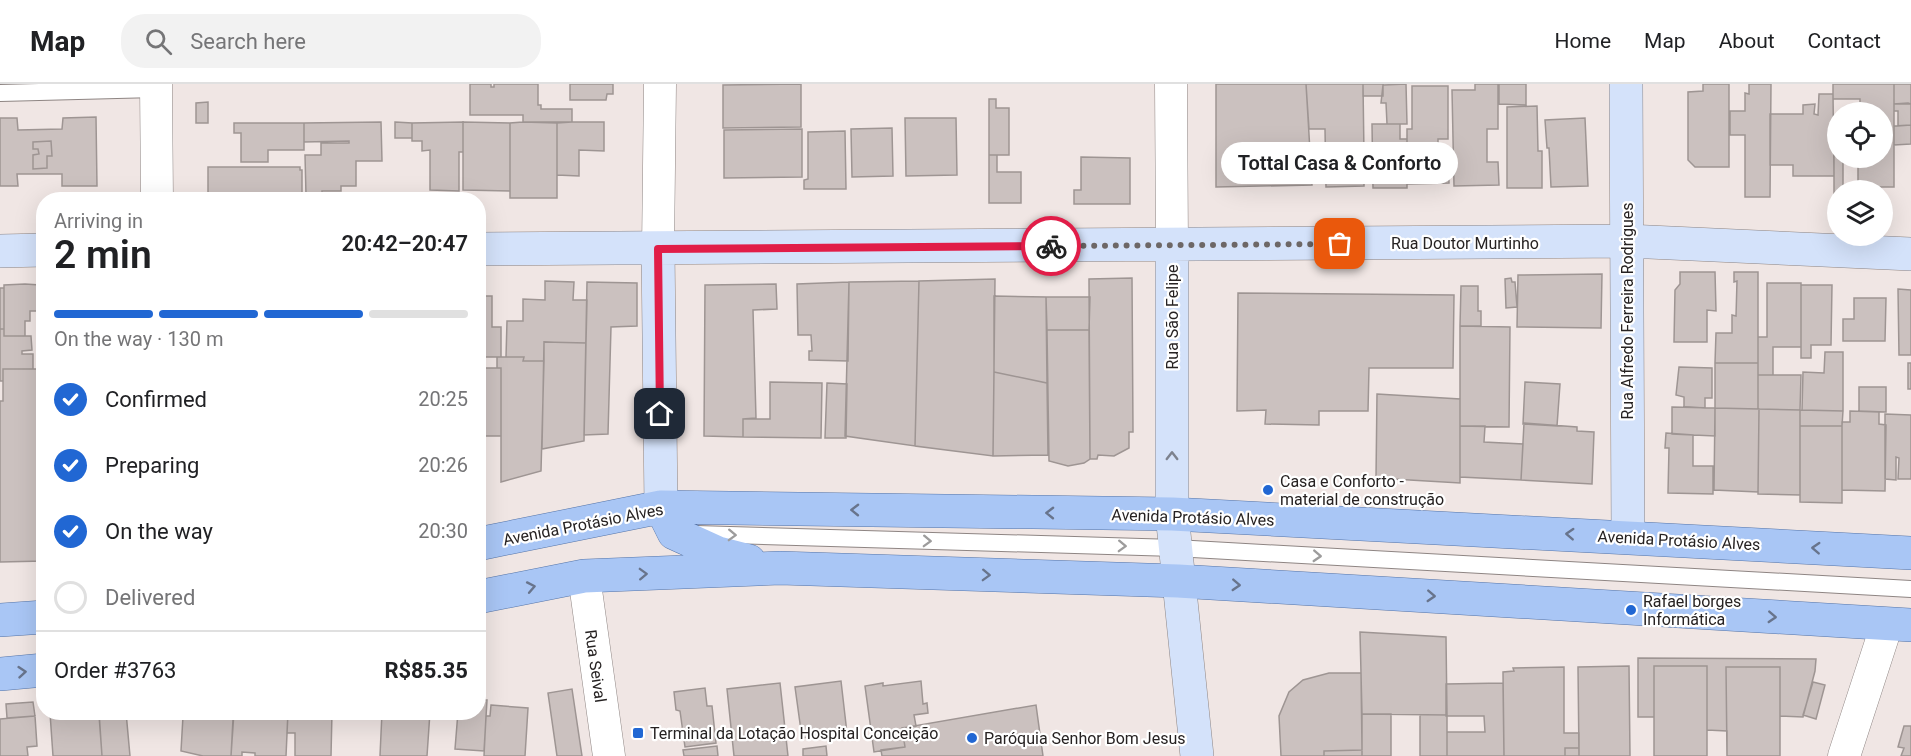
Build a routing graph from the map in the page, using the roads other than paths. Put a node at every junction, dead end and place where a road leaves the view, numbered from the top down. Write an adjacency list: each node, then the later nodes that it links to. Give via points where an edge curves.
1 (660, 84): 10 (street)
2 (1171, 84): 8 (street, Rua São Felipe)
3 (1626, 84): 7 (street, Rua Alfredo Ferreira Rodrigues)
4 (156, 87): 5 (lane); 6 (street)
5 (0, 93)
6 (157, 192)
7 (1627, 242): 8 (street, Rua Doutor Murtinho); 13 (street, Rua Doutor Murtinho); 16 (street, Rua Alfredo Ferreira Rodrigues)
8 (1172, 245): 10 (street, Rua Doutor Murtinho); 14 (street, Rua São Felipe, one-way to 8)
9 (486, 249): 10 (street, Rua Doutor Murtinho)
10 (658, 249): 15 (street)
11 (36, 250): 12 (street)
12 (0, 251)
13 (1911, 254)
14 (1172, 514): 15 (main road, Avenida Protásio Alves, one-way to 15); 16 (main road, Avenida Protásio Alves, one-way to 14); 18 (street, Rua São Felipe)
15 (668, 520): 17 (main road, Avenida Protásio Alves); 18 (lane, one-way to 18); 22 (main road, via 718,553)
16 (1628, 537): 19 (main road, Avenida Protásio Alves, one-way to 16)
17 (486, 543)
18 (1175, 548): 24 (street, Rua São Felipe); 25 (lane, one-way to 25)
19 (1874, 551): 20 (main road, Avenida Protásio Alves); 21 (lane)
20 (1911, 554)
21 (1911, 559)
22 (780, 568): 23 (main road, one-way to 22); 24 (main road, one-way to 24)
23 (584, 576): 26 (main road, one-way to 23); 32 (street, Rua Seival)
24 (1178, 581): 29 (main road, one-way to 29); 33 (street, Rua São Felipe)
25 (1911, 589)
26 (486, 595)
27 (36, 618): 28 (main road)
28 (0, 620)
29 (1903, 623): 34 (street)
30 (36, 671): 31 (main road, one-way to 30)
31 (0, 674)
32 (609, 756)
33 (1197, 756)
34 (1844, 756)

